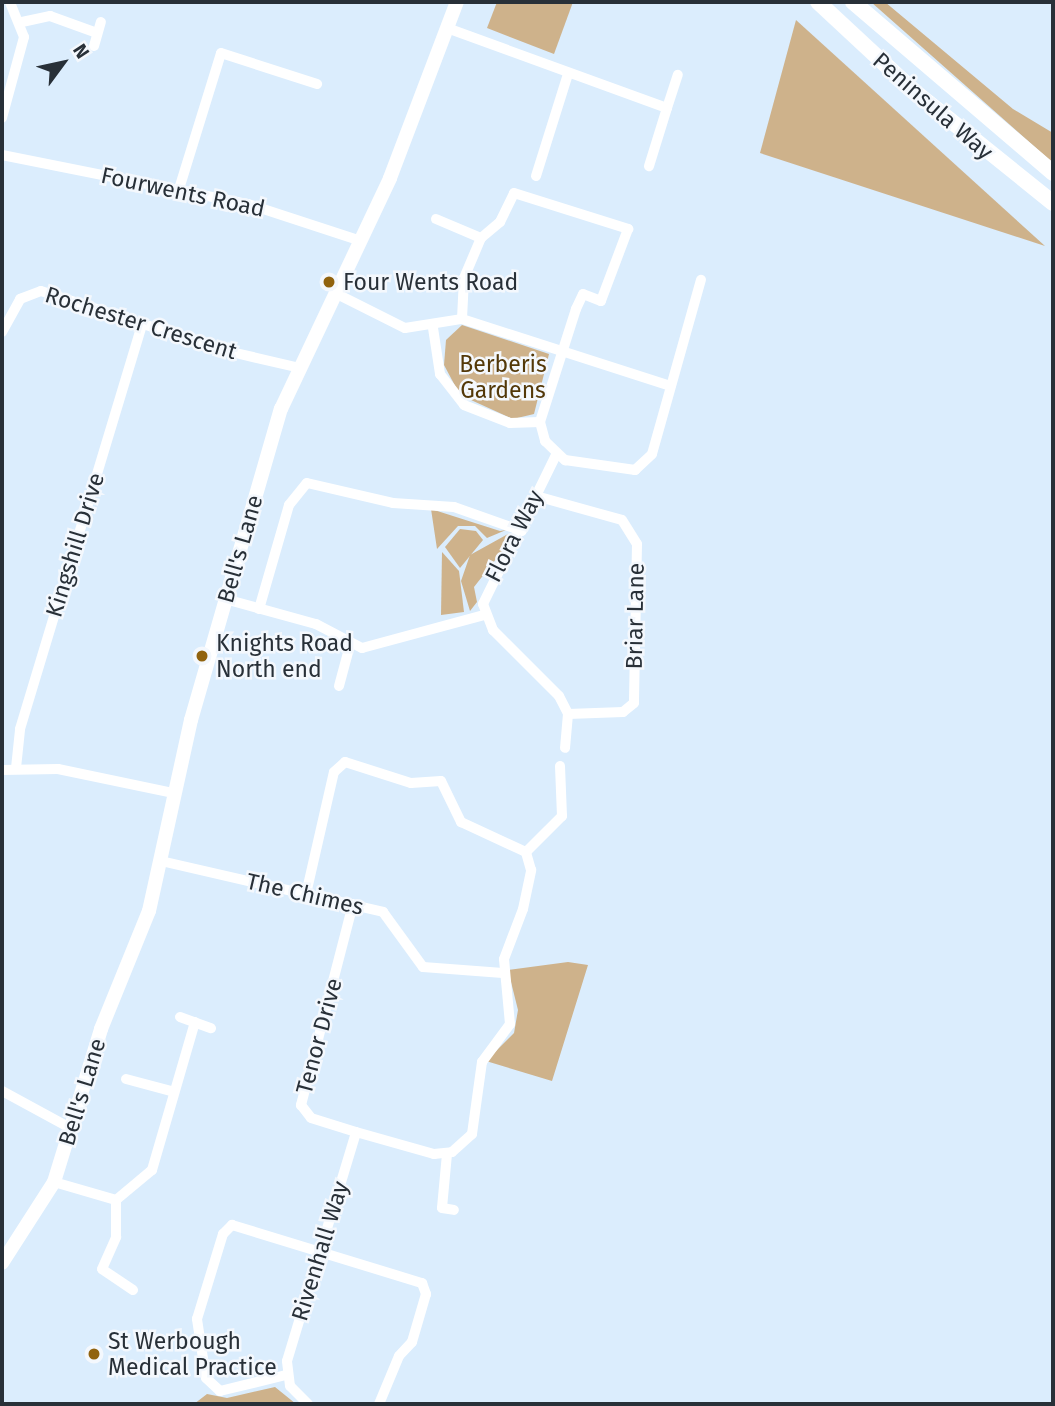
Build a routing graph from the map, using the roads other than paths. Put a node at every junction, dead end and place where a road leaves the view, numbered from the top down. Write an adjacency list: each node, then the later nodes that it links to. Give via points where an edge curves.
1 (10, 2): 5 (street)
2 (457, 2): 6 (street, Bell's Lane)
3 (818, 2): 18 (main road, Peninsula Way, via 925,100)
4 (853, 2): 15 (main road, Peninsula Way)
5 (22, 22): 7 (street, via 50,16 99,27); 12 (street, via 23,45)
6 (447, 28): 8 (street); 21 (street, Bell's Lane)
7 (94, 46)
8 (568, 74): 11 (street); 16 (street)
9 (678, 75): 11 (street)
10 (317, 84): 17 (street, via 221,53)
11 (667, 108): 14 (street)
12 (2, 118)
13 (2, 155): 17 (street, Fourwents Road)
14 (649, 166)
15 (1053, 173)
16 (536, 176)
17 (179, 189): 21 (street, Fourwents Road, via 259,207)
18 (1053, 203)
19 (436, 219): 20 (street)
20 (481, 238): 24 (street, via 463,280); 28 (street, via 500,222 514,193 628,229 601,301 583,294)
21 (361, 241): 23 (street, Bell's Lane)
22 (701, 280): 30 (street)
23 (335, 293): 26 (street, via 405,328); 29 (street, Bell's Lane)
24 (462, 319): 26 (street); 28 (street)
25 (142, 324): 27 (street, Rochester Crescent, via 34,292 15,305); 29 (street, Rochester Crescent); 43 (street, Kingshill Drive, via 20,729)
26 (433, 328): 31 (street, via 440,373 464,405 510,423)
27 (2, 332)
28 (559, 352): 30 (street); 31 (street)
29 (300, 368): 35 (street, Bell's Lane, via 281,409)
30 (671, 386): 32 (street, via 652,454 641,467 600,468)
31 (540, 422): 32 (street)
32 (556, 454): 33 (street, Flora Way)
33 (536, 496): 34 (street, Flora Way); 40 (street, Briar Lane, via 622,520 637,544 634,703 623,712)
34 (522, 531): 36 (street, via 454,507 393,503 307,483 289,505); 37 (street, Flora Way, via 490,582)
35 (225, 599): 36 (street); 45 (street, Bell's Lane)
36 (259, 609): 38 (street, via 316,624)
37 (484, 615): 38 (street, via 385,645); 40 (street, via 551,686)
38 (350, 645): 39 (street)
39 (338, 686)
40 (568, 714): 41 (street)
41 (565, 748)
42 (561, 765): 46 (street, via 562,816)
43 (16, 768): 44 (street); 45 (street, via 58,769)
44 (2, 769)
45 (173, 793): 47 (street, Bell's Lane)
46 (526, 852): 48 (street, via 461,822 441,782 411,783 345,762 335,768); 50 (street, via 530,879)
47 (161, 860): 48 (street, The Chimes); 57 (street, Bell's Lane)
48 (306, 894): 49 (street, The Chimes)
49 (353, 904): 50 (street, The Chimes, via 387,914 405,950 430,970); 58 (street, Tenor Drive, via 299,1098 311,1118)
50 (503, 973): 59 (street, via 510,1024 482,1062 472,1134)
51 (180, 1017): 52 (street)
52 (195, 1022): 53 (street); 56 (street)
53 (211, 1028)
54 (126, 1079): 56 (street)
55 (2, 1091): 57 (street)
56 (171, 1091): 61 (street, via 152,1170)
57 (72, 1129): 60 (street, Bell's Lane)
58 (356, 1132): 59 (street, Tenor Drive); 63 (street, Rivenhall Way)
59 (447, 1154): 62 (street, via 442,1208)
60 (54, 1182): 61 (street); 64 (street, Bell's Lane)
61 (116, 1200): 65 (street, via 116,1237 102,1269)
62 (454, 1210)
63 (321, 1249): 66 (street, Rivenhall Way); 66 (street, via 240,1225 229,1227 197,1319 206,1378 216,1390); 68 (street, via 416,1278 426,1290 412,1342 399,1356)
64 (2, 1263)
65 (133, 1290)
66 (286, 1375): 67 (street)
67 (308, 1404)
68 (379, 1404)

